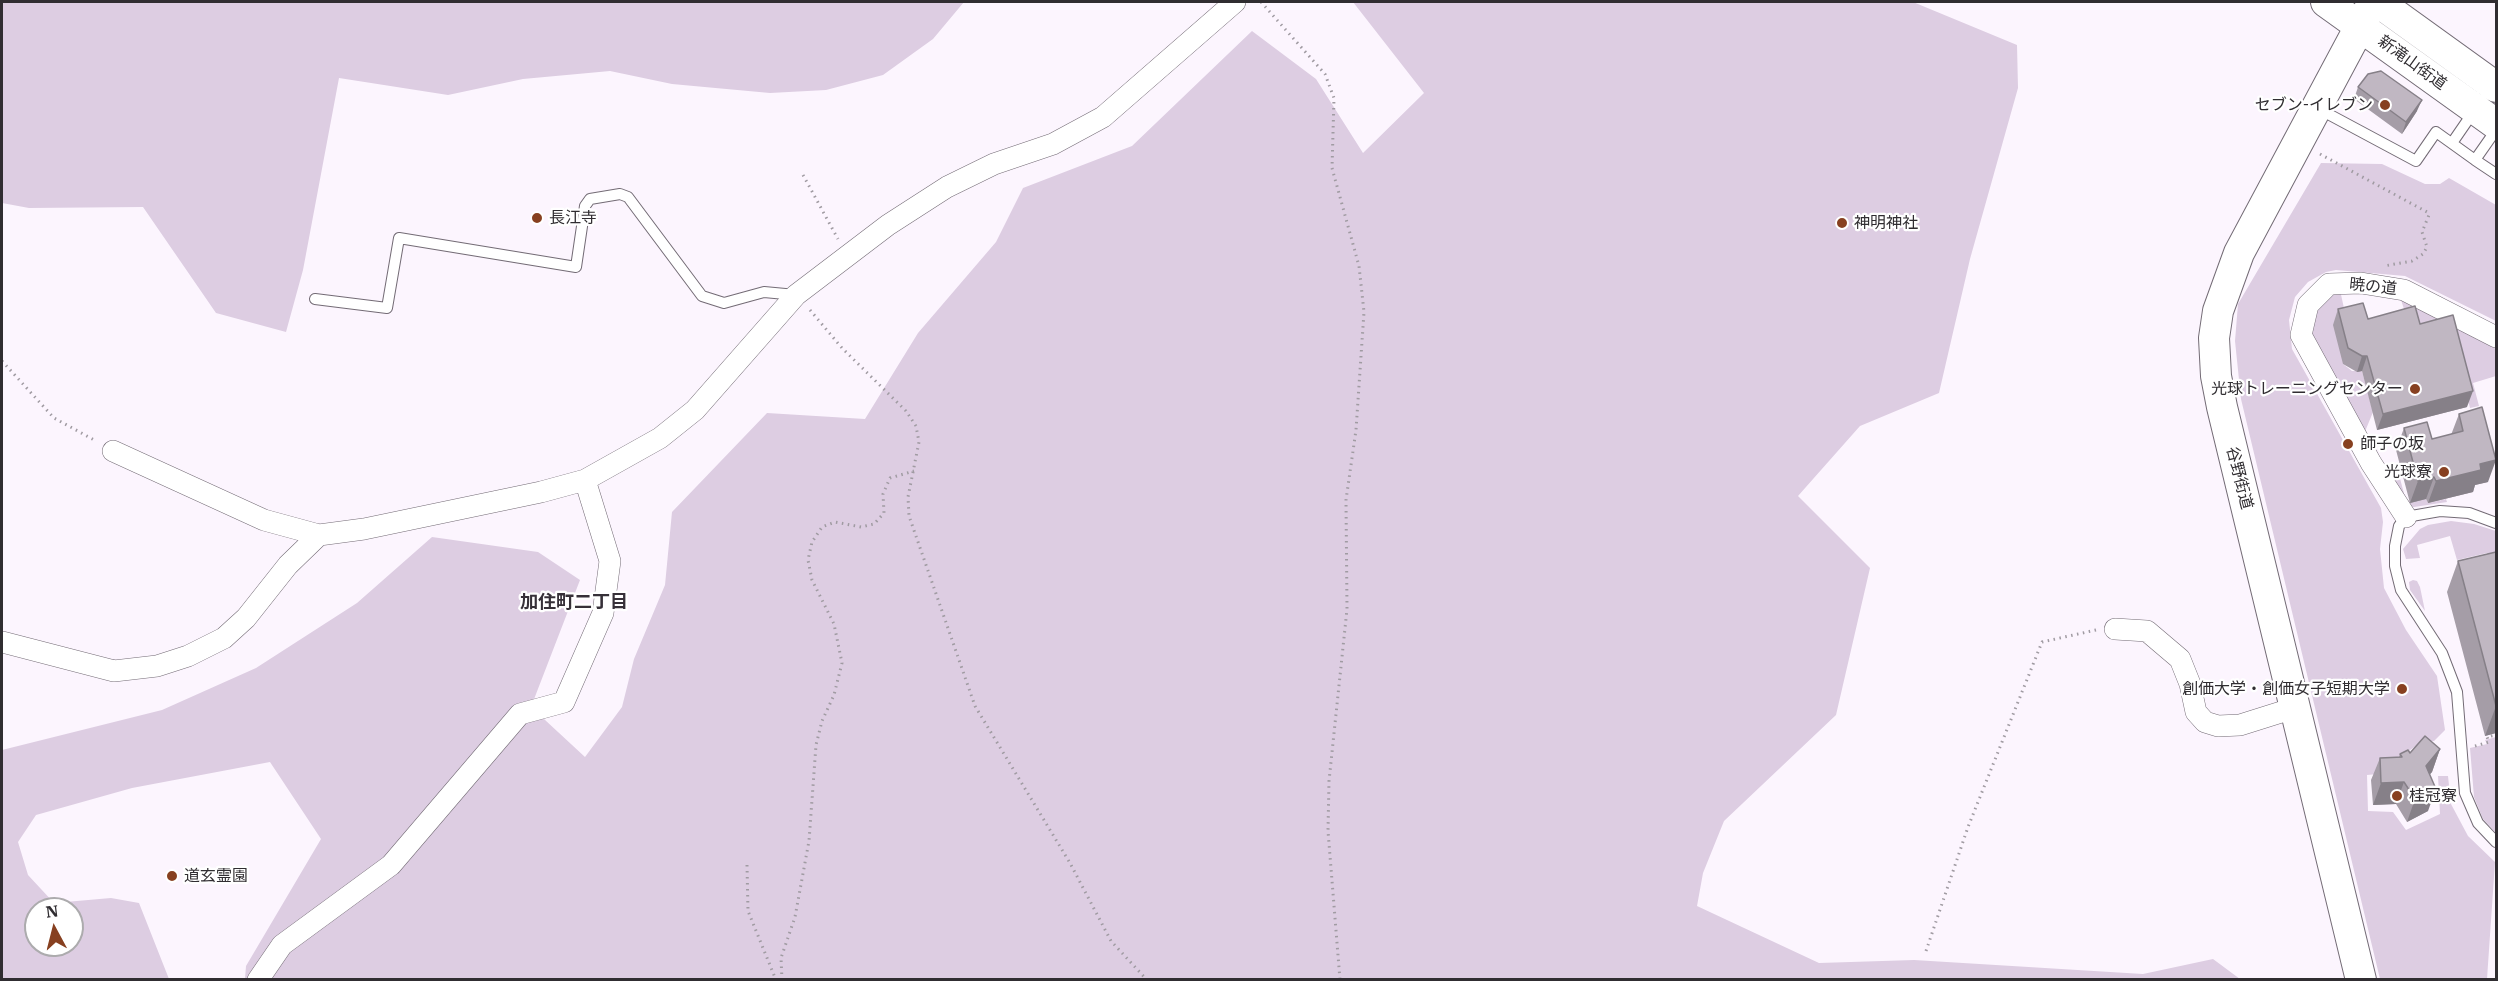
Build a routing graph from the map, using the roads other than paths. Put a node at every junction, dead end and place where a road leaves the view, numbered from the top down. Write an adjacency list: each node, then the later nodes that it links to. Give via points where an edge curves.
1 (1235, 2): 14 (street, via 1103,117 1053,144 994,164 947,187 888,225)
2 (2326, 2): 4 (main road, 新滝山街道)
3 (2378, 2): 5 (main road, 新滝山街道)
4 (2367, 14): 8 (main road, 谷野街道); 9 (main road, 新滝山街道)
5 (2469, 68): 6 (main road); 7 (main road, 新滝山街道)
6 (2496, 82)
7 (2496, 87)
8 (2317, 108): 11 (lane, via 2416,161 2436,132); 24 (main road, 谷野街道, via 2239,253 2218,311 2214,338 2222,407)
9 (2486, 117): 11 (lane)
10 (2496, 130): 12 (lane)
11 (2452, 143): 12 (lane)
12 (2475, 160): 13 (lane)
13 (2496, 174)
14 (796, 295): 15 (lane, via 764,292 724,303 702,296 628,197 620,194 590,199 585,206 576,267 399,238 387,308); 18 (street, via 695,410 660,438)
15 (315, 299)
16 (2496, 337): 19 (street, 暁の道, via 2404,290 2361,283 2329,284 2308,305 2301,335 2371,463)
17 (113, 451): 21 (street, via 264,520)
18 (585, 480): 21 (street, via 364,529); 26 (street, via 609,561 603,613 564,702 520,714 391,865 282,945)
19 (2406, 517): 20 (lane, via 2440,511 2469,513); 25 (lane, via 2395,546 2401,590 2442,653 2457,692 2465,793 2478,823)
20 (2496, 523)
21 (319, 535): 23 (street, via 224,638 168,663 114,671)
22 (2115, 629): 24 (street, via 2147,631 2180,659 2196,712 2205,722 2240,725)
23 (2, 642)
24 (2294, 708): 27 (main road, 谷野街道)
25 (2496, 842)
26 (258, 980)
27 (2361, 980)

